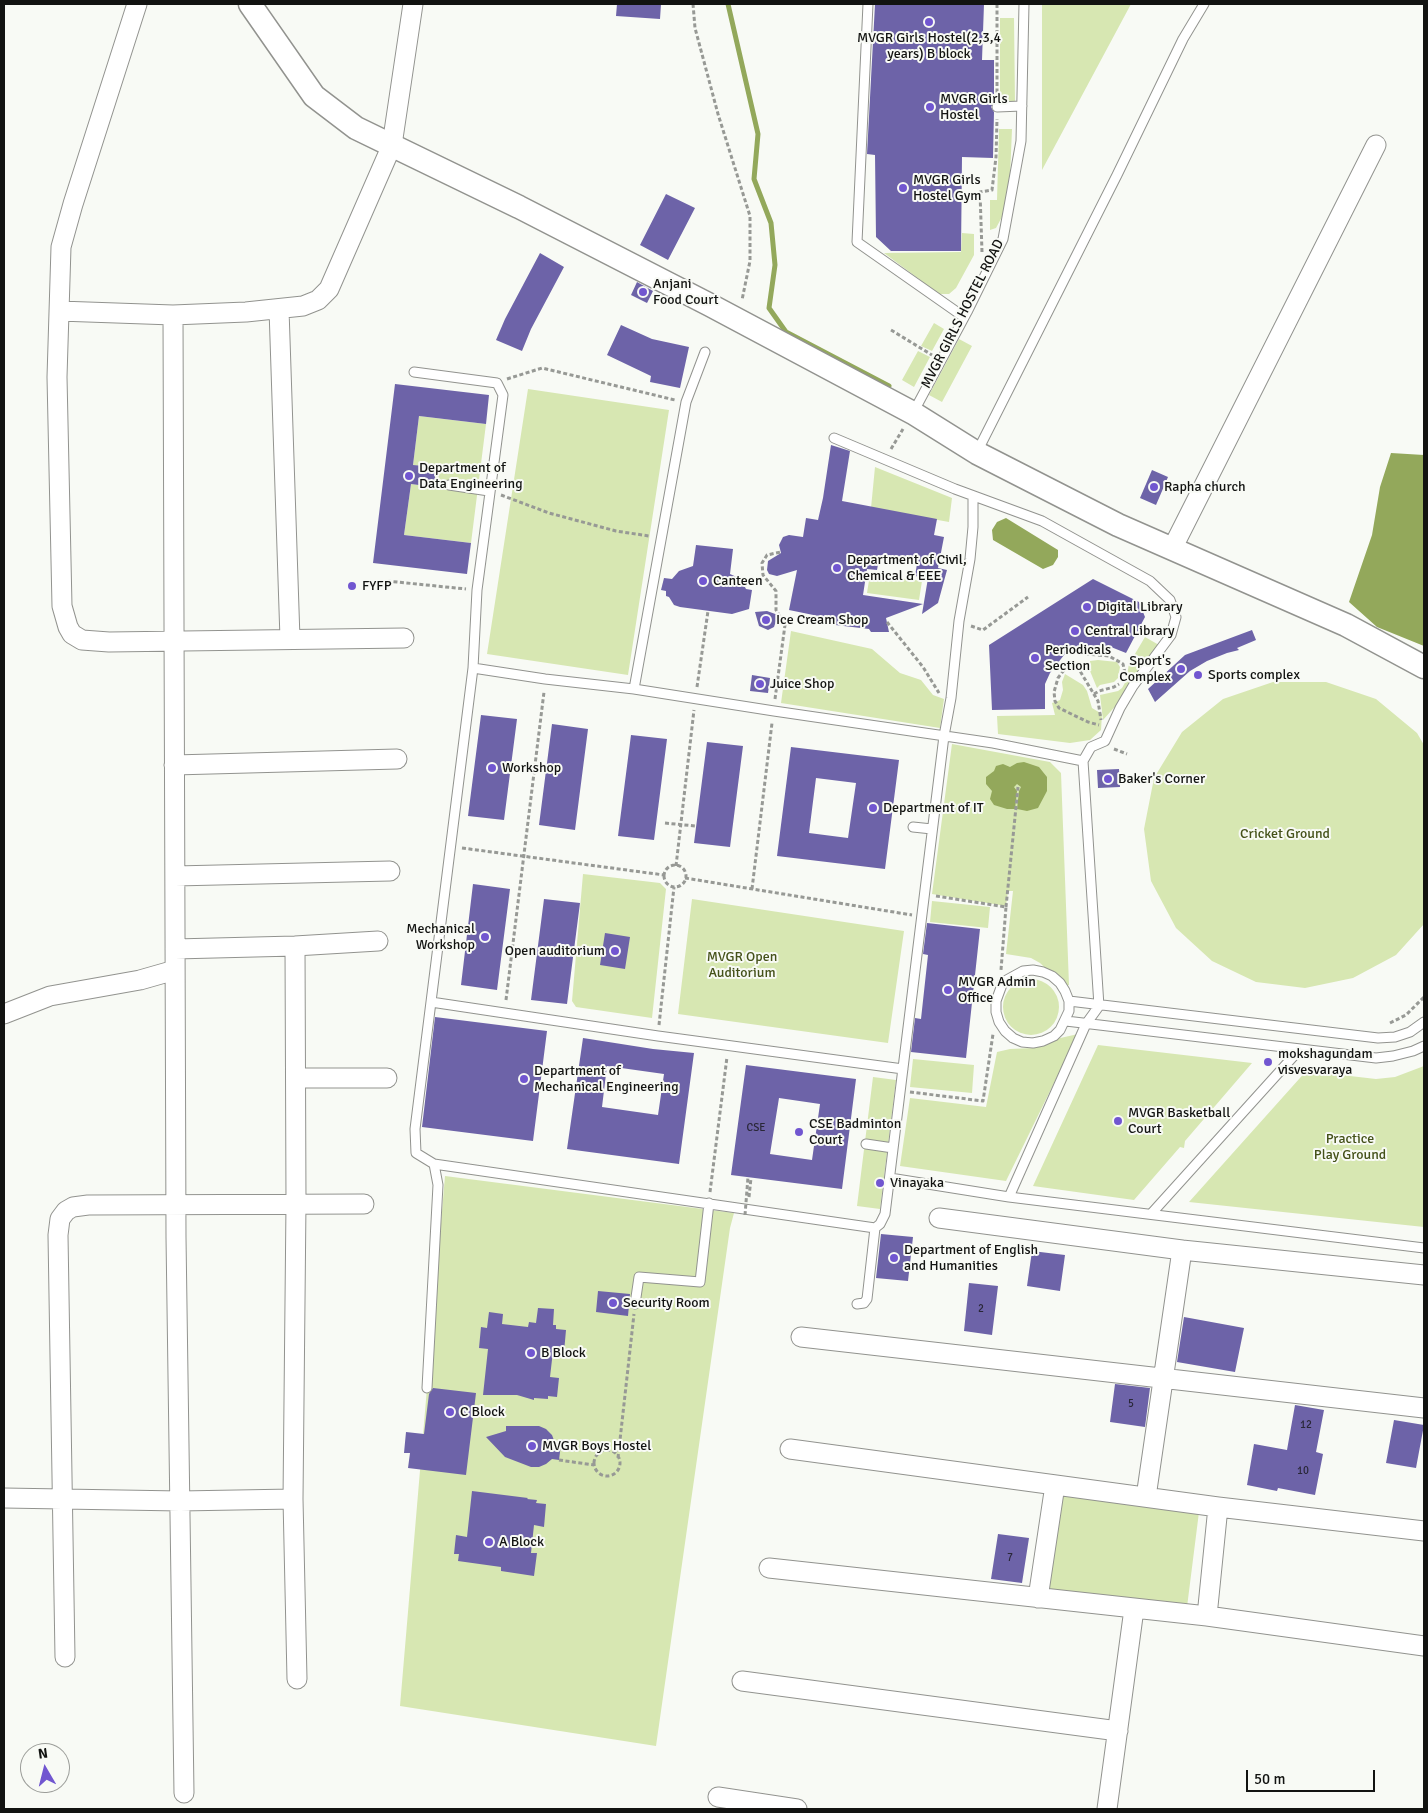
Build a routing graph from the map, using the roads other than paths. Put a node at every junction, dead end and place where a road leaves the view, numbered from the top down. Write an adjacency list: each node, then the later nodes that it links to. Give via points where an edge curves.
1 (137, 4): 12 (street, via 62,247)
2 (250, 4): 9 (street, via 314,96 356,128)
3 (413, 4): 9 (street)
4 (868, 4): 14 (lane, via 857,242)
5 (1024, 4): 8 (lane, MVGR GIRLS HOSTEL ROAD)
6 (1204, 4): 19 (lane, via 1183,39)
7 (997, 106): 8 (lane)
8 (1022, 106): 14 (lane, MVGR GIRLS HOSTEL ROAD, via 1021,141 1003,239)
9 (392, 145): 11 (street, via 329,289 318,300 303,306); 17 (street, via 738,320)
10 (1376, 145): 23 (street)
11 (279, 308): 13 (street); 25 (street)
12 (60, 311): 13 (street); 26 (street, via 57,387 64,618 72,634 82,640)
13 (173, 315): 26 (street)
14 (964, 317): 17 (lane, MVGR GIRLS HOSTEL ROAD)
15 (705, 352): 29 (lane, via 686,402)
16 (414, 372): 21 (lane, via 497,382 503,395)
17 (913, 414): 19 (street)
18 (834, 438): 22 (lane)
19 (977, 453): 23 (street)
20 (449, 485): 21 (lane)
21 (489, 491): 28 (lane, via 477,590)
22 (973, 496): 30 (lane, via 970,560 958,621); 32 (lane, via 1042,521 1150,581 1170,600 1176,617 1171,635 1133,686 1104,741 1091,747)
23 (1172, 549): 27 (street, via 1346,625)
24 (404, 638): 25 (street)
25 (290, 639): 26 (street)
26 (174, 641): 33 (street)
27 (1424, 667)
28 (473, 668): 29 (lane); 43 (lane)
29 (634, 689): 30 (lane)
30 (944, 736): 32 (lane); 35 (lane)
31 (396, 759): 33 (street)
32 (1082, 761): 44 (lane)
33 (174, 765): 37 (street)
34 (913, 827): 35 (lane)
35 (932, 829): 51 (lane)
36 (390, 871): 37 (street)
37 (175, 876): 40 (street)
38 (378, 941): 39 (street)
39 (296, 946): 40 (street); 52 (street)
40 (175, 949): 41 (street)
41 (175, 970): 45 (street, via 140,980 50,996); 59 (street)
42 (1068, 1001): 44 (lane); 46 (lane); 46 (lane, via 1066,991 1056,979 1033,970 1023,971 1003,982 996,1001 999,1022 1013,1038 1022,1042 1033,1043 1054,1036)
43 (431, 1002): 51 (lane); 56 (lane, via 415,1129 416,1153)
44 (1099, 1006): 47 (lane, via 1378,1038 1410,1032); 48 (lane)
45 (4, 1014)
46 (1066, 1021): 48 (lane)
47 (1424, 1022)
48 (1086, 1024): 50 (lane); 58 (lane)
49 (1424, 1046): 50 (lane, via 1376,1058)
50 (1300, 1049): 63 (lane)
51 (903, 1069): 55 (lane)
52 (296, 1078): 53 (street); 60 (street)
53 (387, 1078)
54 (866, 1144): 55 (lane)
55 (893, 1148): 57 (lane)
56 (434, 1164): 61 (lane); 73 (lane, via 438,1185)
57 (890, 1178): 58 (lane); 65 (lane, via 885,1214)
58 (1009, 1197): 63 (lane)
59 (176, 1203): 60 (street); 79 (street, via 88,1205 74,1207 60,1219 58,1342); 81 (street)
60 (296, 1203): 62 (street); 80 (street)
61 (708, 1203): 65 (lane); 69 (lane, via 700,1282 639,1277)
62 (364, 1204)
63 (1151, 1214): 66 (lane)
64 (939, 1218): 67 (street)
65 (875, 1228): 70 (lane, via 867,1299)
66 (1424, 1248)
67 (1182, 1250): 68 (street); 72 (street)
68 (1424, 1275)
69 (635, 1304)
70 (857, 1304)
71 (802, 1337): 72 (street)
72 (1164, 1378): 74 (street); 77 (street)
73 (427, 1388)
74 (1424, 1408)
75 (790, 1449): 76 (street)
76 (1055, 1485): 77 (street); 85 (street)
77 (1146, 1496): 82 (street)
78 (4, 1498): 79 (street)
79 (62, 1498): 81 (street); 89 (street)
80 (293, 1500): 81 (street); 90 (street)
81 (180, 1501): 93 (street)
82 (1218, 1507): 83 (street); 87 (street)
83 (1424, 1531)
84 (769, 1568): 85 (street)
85 (1038, 1598): 86 (street)
86 (1134, 1609): 87 (street); 92 (street)
87 (1207, 1616): 88 (street)
88 (1424, 1646)
89 (64, 1658)
90 (297, 1680)
91 (742, 1681): 92 (street)
92 (1118, 1731): 96 (street)
93 (184, 1793)
94 (718, 1797): 95 (street)
95 (797, 1809)
96 (1107, 1809)

